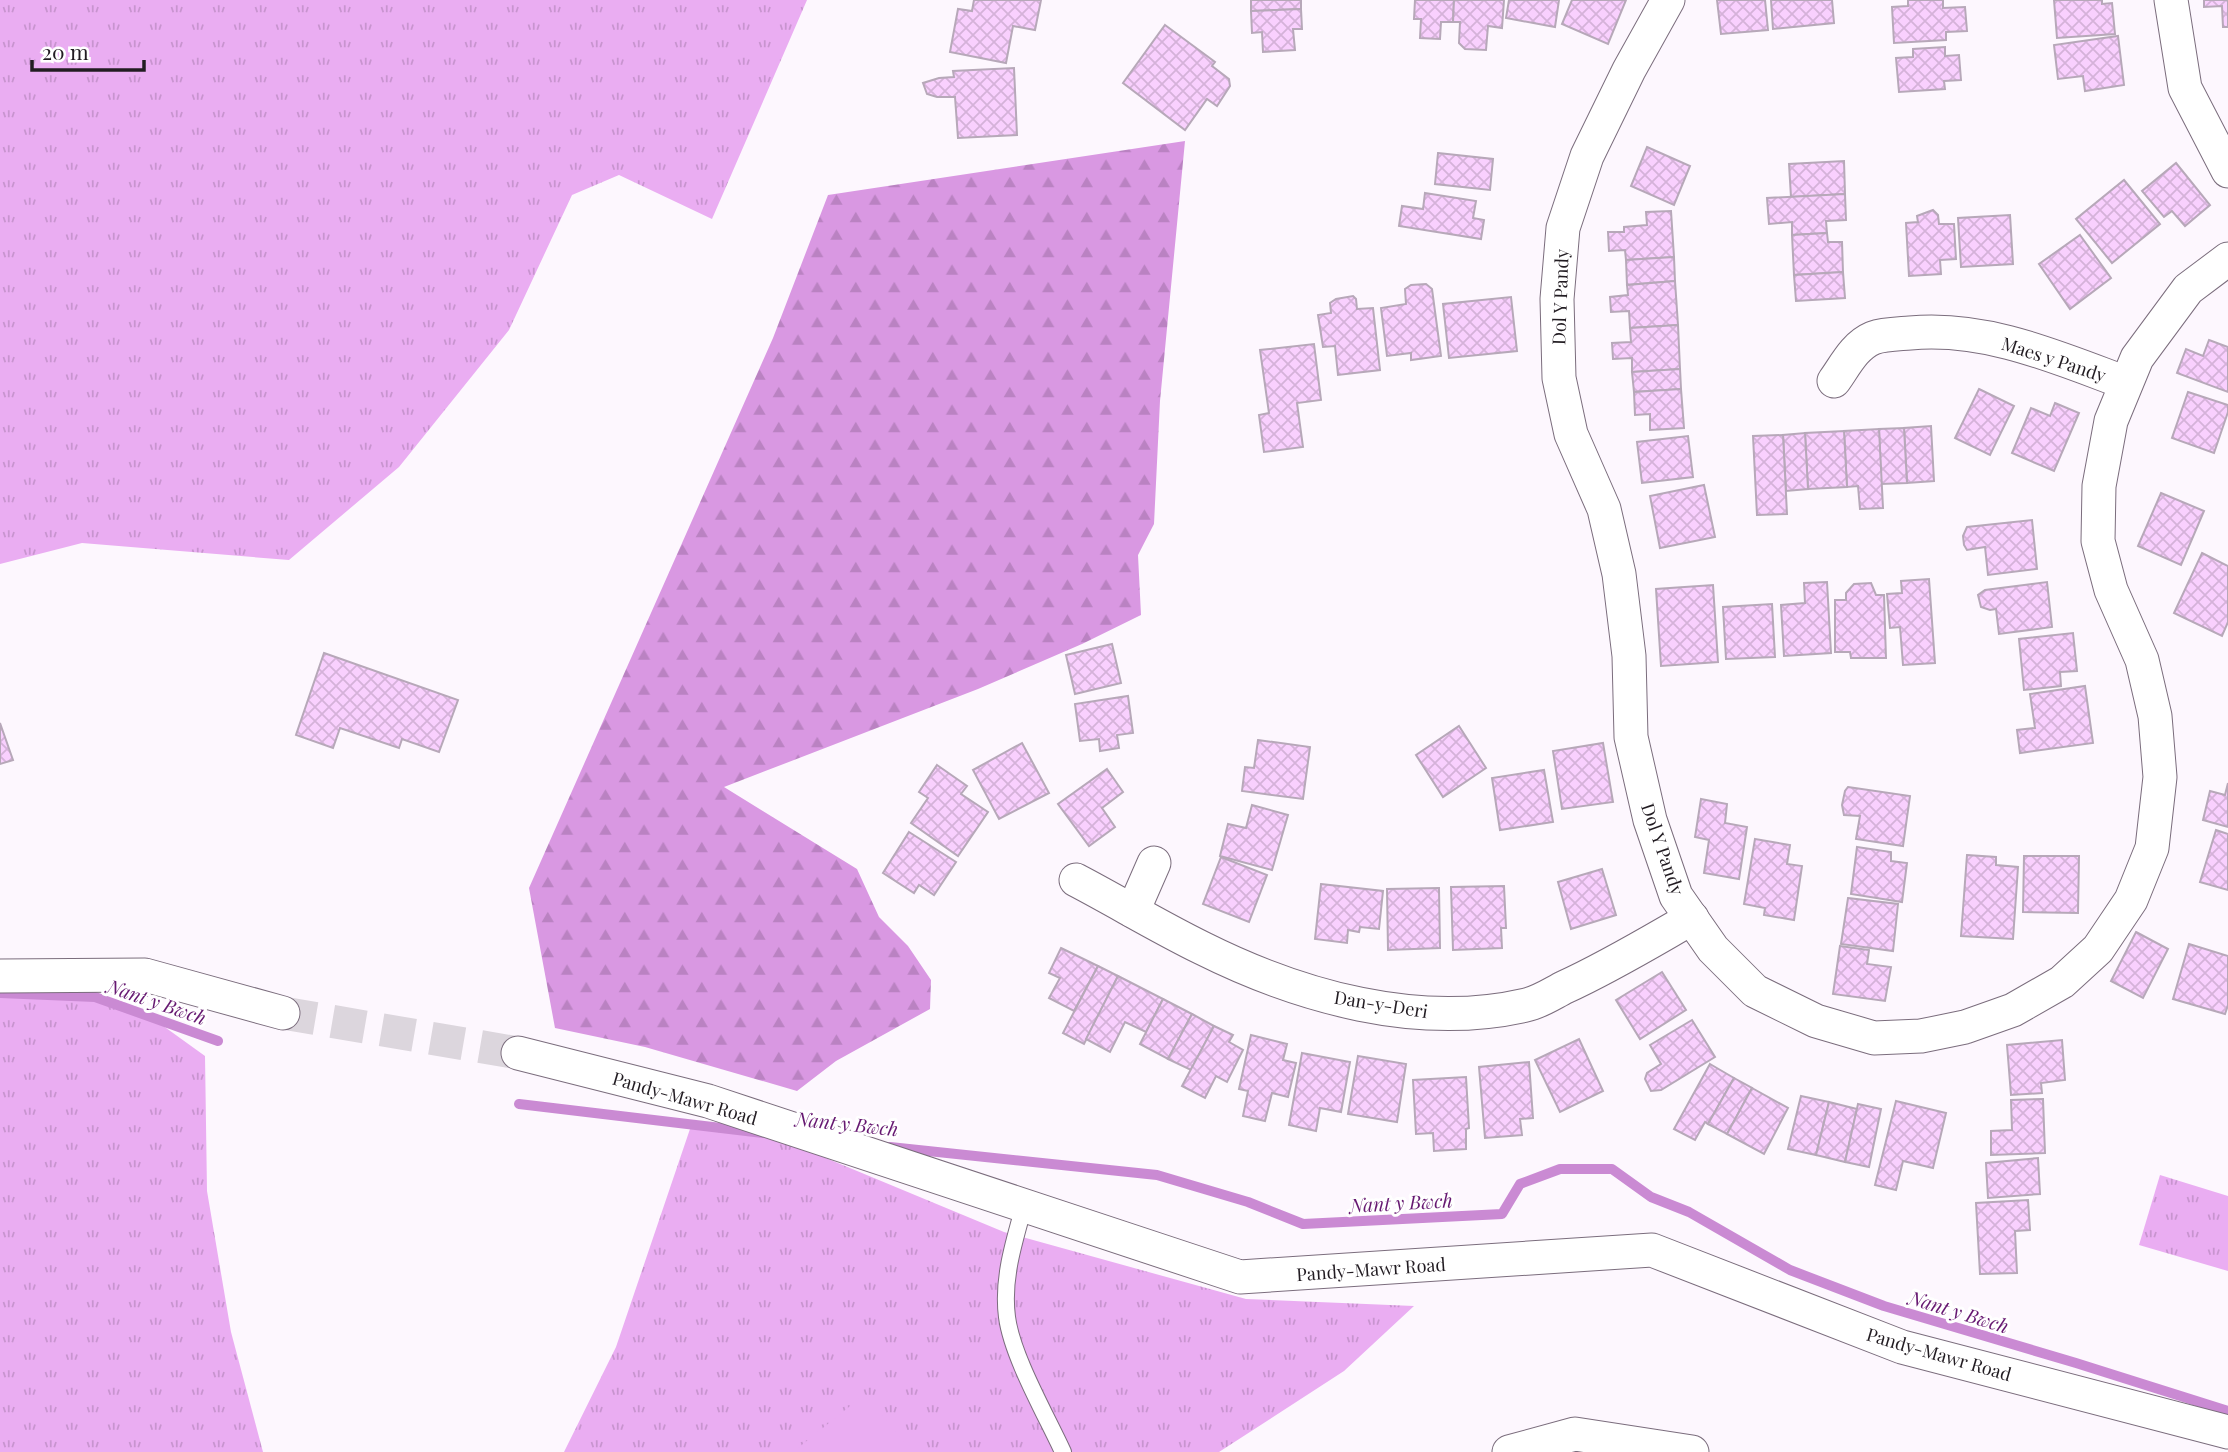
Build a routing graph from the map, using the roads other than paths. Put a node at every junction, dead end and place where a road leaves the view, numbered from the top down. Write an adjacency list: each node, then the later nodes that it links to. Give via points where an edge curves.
1 (1668, 0): 10 (street, Dol Y Pandy, via 1587,156 1563,228 1557,299 1559,377 1572,434 1604,509 1619,573 1629,656 1631,737 1650,820 1676,896)
2 (2171, 0): 3 (street, via 2185,89)
3 (2228, 171)
4 (2228, 259): 6 (street, Dol Y Pandy, via 2189,289 2137,358)
5 (1834, 381): 6 (street, Maes y Pandy, via 1855,350 1872,339 1928,331 2013,342)
6 (2126, 383): 10 (street, Dol Y Pandy, via 2111,421 2099,486 2098,541 2111,590 2143,660 2161,777 2152,848 2131,900 2098,949 2062,982 2013,1010 1921,1036 1874,1038 1816,1021 1755,991 1713,949)
7 (1154, 863): 9 (street)
8 (1076, 880): 9 (street, Dan-y-Deri)
9 (1133, 911): 10 (street, Dan-y-Deri, via 1203,949 1271,978 1339,1000 1419,1013 1477,1012 1529,1004)
10 (1692, 918)
11 (0, 976): 12 (street, via 145,975)
12 (283, 1013)
13 (518, 1053): 14 (street, Pandy-Mawr Road, via 708,1101)
14 (1024, 1206): 15 (street, Pandy-Mawr Road, via 1240,1278 1652,1250 1902,1347); 16 (lane, via 1010,1256 1007,1318 1015,1348)
15 (2228, 1432)
16 (1063, 1452)
17 (1509, 1452): 18 (street, via 1575,1434)
18 (1692, 1452)

